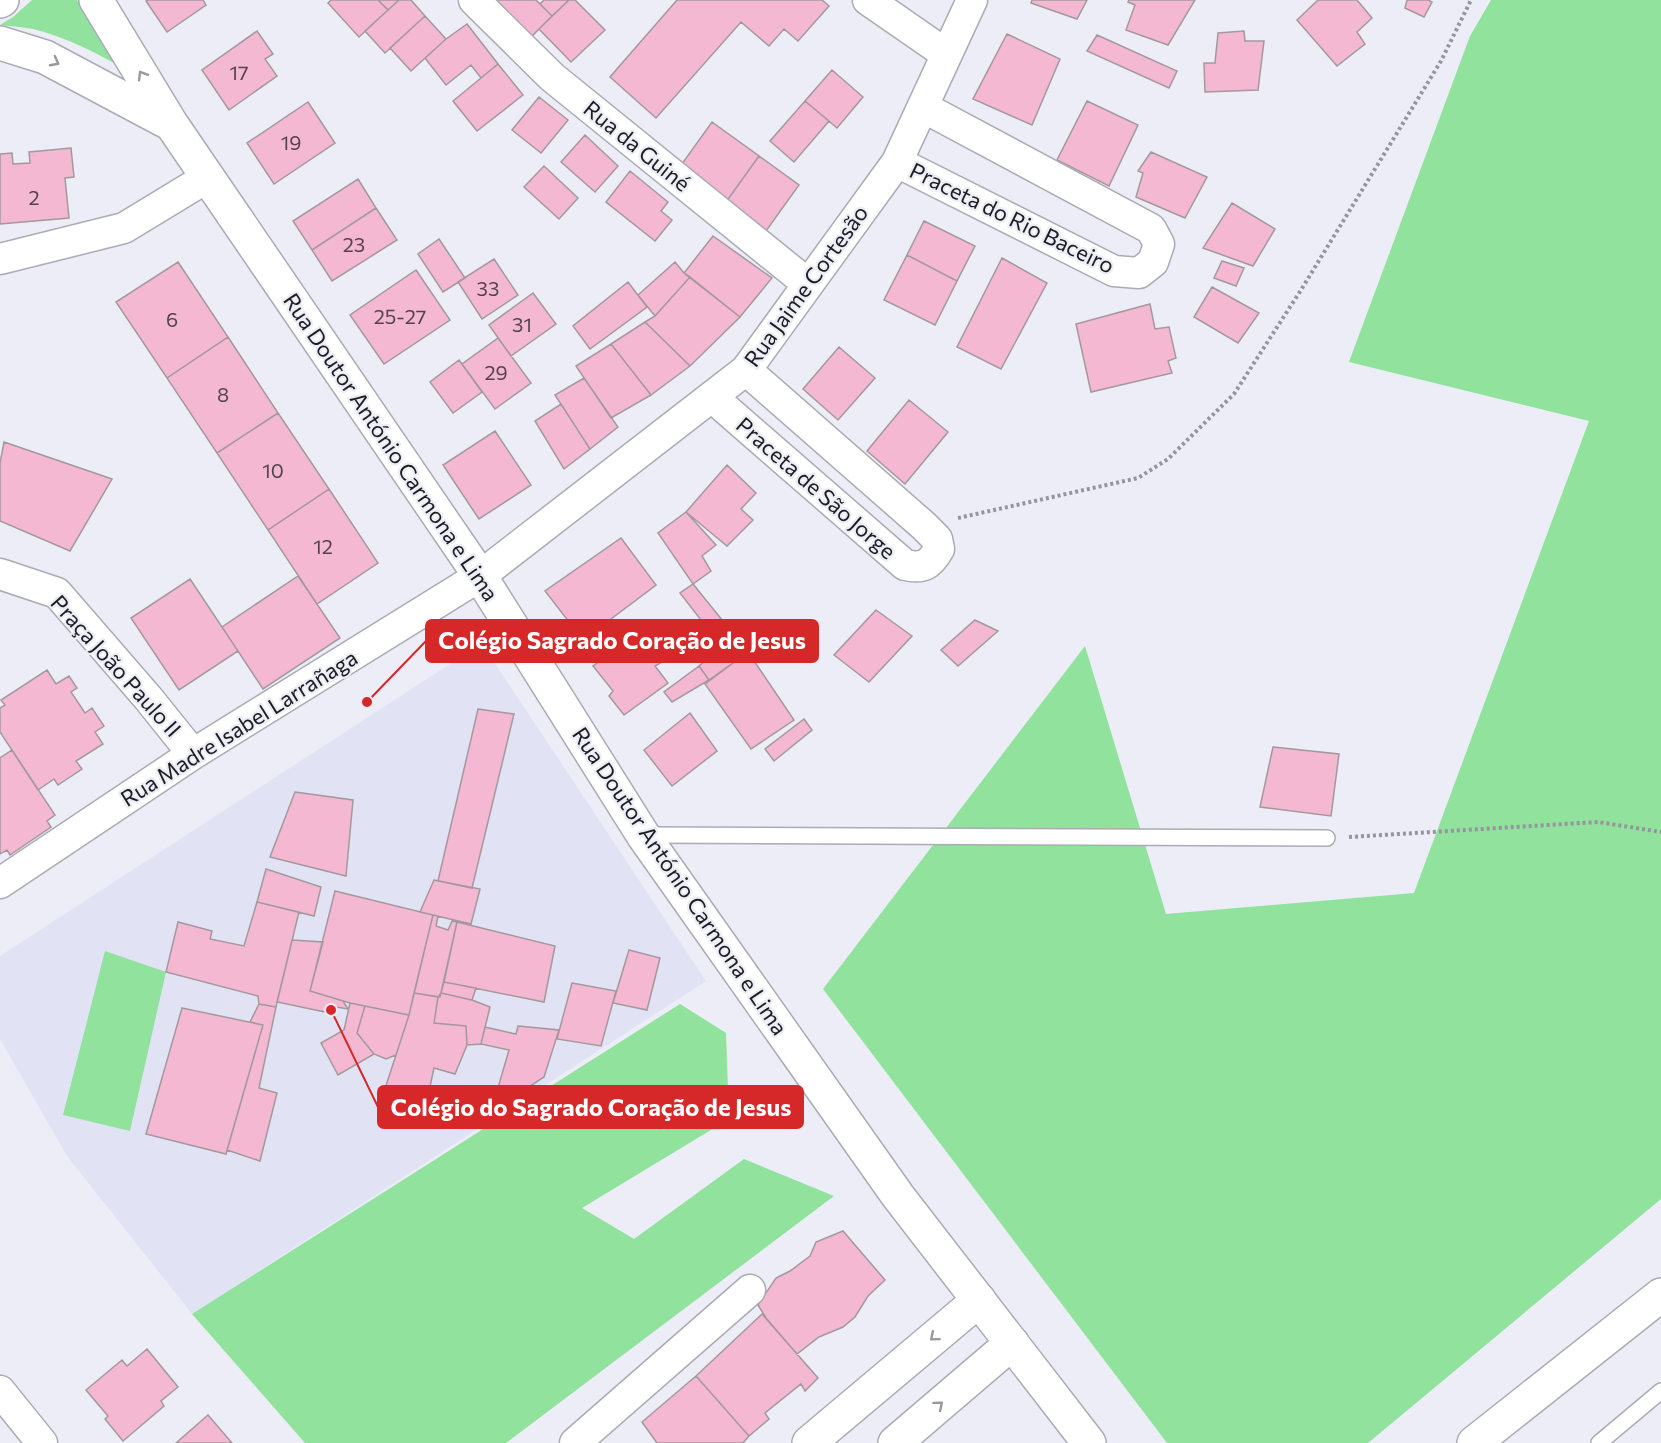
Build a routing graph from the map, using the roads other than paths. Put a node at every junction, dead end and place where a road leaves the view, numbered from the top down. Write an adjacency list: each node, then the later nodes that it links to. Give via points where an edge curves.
1 (96, 0): 8 (main road, Rua Doutor António Carmona e Lima, one-way to 1)
2 (474, 0): 12 (street, Rua da Guiné, via 552,77)
3 (868, 0): 6 (street)
4 (972, 0): 6 (street, Rua Jaime Cortesão)
5 (0, 43): 8 (main road, Rua Doutor António Carmona e Lima, one-way to 8, via 45,57)
6 (946, 54): 7 (street, Rua Jaime Cortesão)
7 (922, 107): 9 (street, Rua Jaime Cortesão); 9 (street, Praceta do Rio Baceiro, via 1151,229 1159,244 1153,262 1139,273 1114,271)
8 (172, 124): 10 (main road, Rua Doutor António Carmona e Lima)
9 (897, 162): 12 (street, Rua Jaime Cortesão)
10 (208, 177): 11 (street, via 124,228); 16 (main road, Rua Doutor António Carmona e Lima)
11 (0, 259)
12 (808, 284): 13 (street, Rua Jaime Cortesão)
13 (746, 370): 14 (street, Rua Jaime Cortesão); 14 (street, Praceta de São Jorge, via 924,526 937,539 939,549 935,557 917,568 905,566)
14 (712, 397): 16 (street, Rua Jaime Cortesão)
15 (0, 574): 17 (street, Praça João Paulo II, via 57,593)
16 (480, 576): 17 (street, Rua Madre Isabel Larrañaga); 18 (main road, Rua Doutor António Carmona e Lima)
17 (193, 754): 20 (street, Rua Madre Isabel Larrañaga)
18 (643, 835): 19 (lane); 23 (main road, Rua Doutor António Carmona e Lima, via 898,1196)
19 (1327, 838)
20 (0, 883)
21 (750, 1290): 28 (street)
22 (1661, 1295): 32 (main road)
23 (979, 1300): 24 (main road, Rua Doutor António Carmona e Lima); 29 (main road, one-way to 29)
24 (1012, 1343): 30 (main road, one-way to 24); 31 (main road, Rua Doutor António Carmona e Lima)
25 (0, 1391): 27 (street)
26 (1661, 1391): 33 (lane)
27 (42, 1443)
28 (575, 1443)
29 (809, 1443)
30 (895, 1443)
31 (1089, 1443)
32 (1474, 1443)
33 (1599, 1443)

